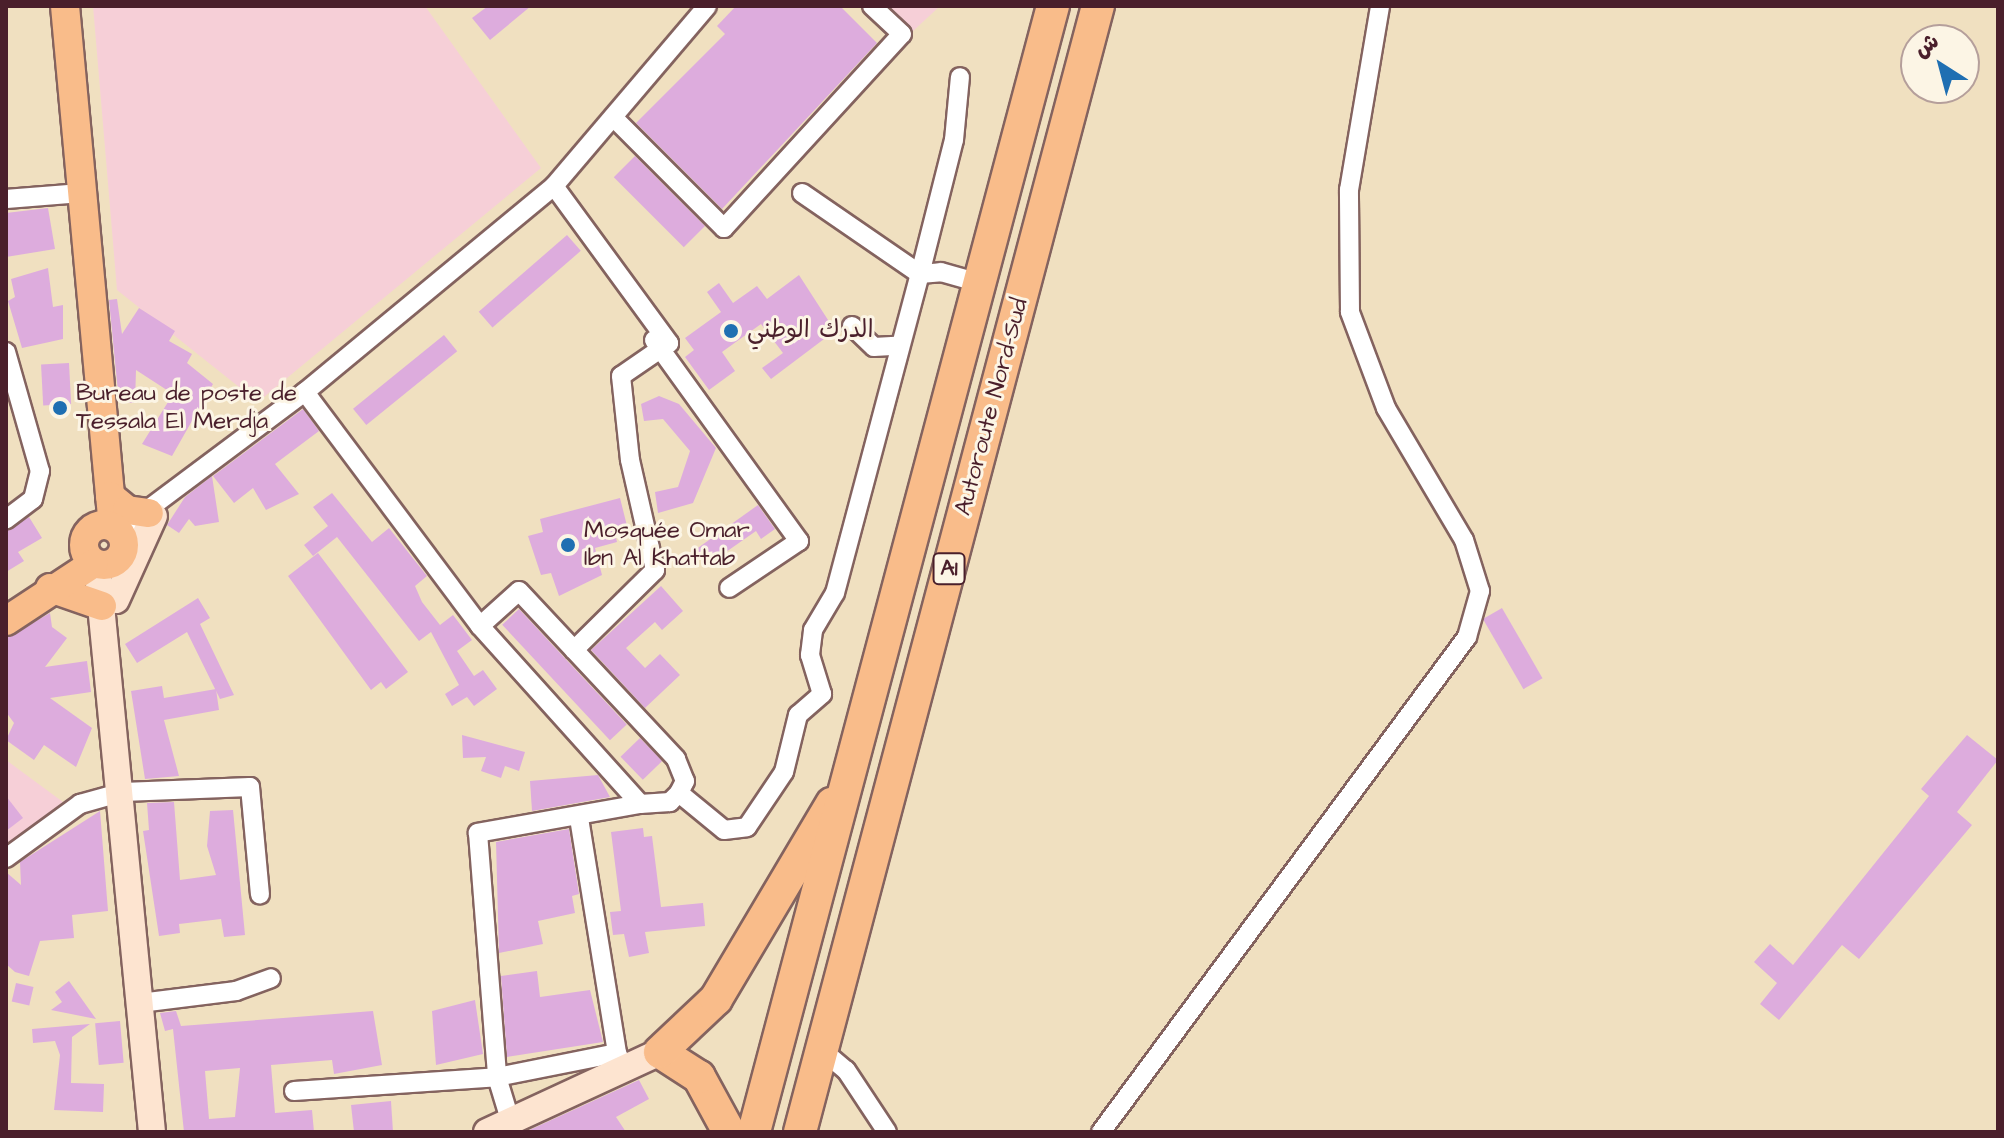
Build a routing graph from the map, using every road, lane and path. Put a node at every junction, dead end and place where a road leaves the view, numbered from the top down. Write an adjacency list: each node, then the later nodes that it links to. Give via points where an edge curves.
1 (65, 6): 12 (main road)
2 (707, 6): 10 (street)
3 (872, 6): 10 (street, via 902,34 724,228)
4 (1053, 6): 16 (highway, Autoroute Nord-Sud / A1)
5 (1098, 6): 8 (highway, Autoroute Nord-Sud / A1)
6 (1105, 6): 8 (highway)
7 (1380, 6): 53 (street, via 1349,190 1350,312 1386,408 1464,540 1480,591 1467,637)
8 (1089, 40): 42 (highway, Autoroute Nord-Sud / A1)
9 (960, 77): 15 (street, via 954,140)
10 (613, 117): 11 (street)
11 (550, 190): 19 (street, via 669,343); 21 (street)
12 (82, 193): 14 (street); 22 (main road)
13 (802, 193): 15 (street)
14 (6, 199)
15 (920, 274): 16 (street, via 941,272); 18 (street)
16 (980, 283): 33 (highway, Autoroute Nord-Sud / A1)
17 (852, 326): 18 (street, via 874,347)
18 (896, 346): 35 (street, via 835,593 813,630 810,655 823,691 798,715 784,772 759,819 736,833)
19 (659, 348): 28 (street, via 799,541); 32 (street, via 621,376 630,460 655,570)
20 (6, 352): 25 (street, via 40,471 33,499)
21 (305, 392): 24 (street); 31 (street)
22 (102, 453): 23 (main road); 26 (main road)
23 (110, 496): 24 (main road, via 127,510); 26 (main road)
24 (156, 511): 26 (street); 29 (main road)
25 (6, 519)
26 (105, 546): 27 (main road); 29 (main road)
27 (50, 588): 29 (main road); 30 (main road)
28 (729, 588)
29 (109, 603): 34 (main road)
30 (6, 621)
31 (480, 626): 32 (street, via 519,591); 36 (street)
32 (574, 650): 35 (street, via 676,759 685,781)
33 (849, 783): 43 (highway, via 716,999); 50 (highway, Autoroute Nord-Sud / A1)
34 (123, 792): 38 (street, via 80,804); 39 (street, via 250,787); 41 (main road)
35 (679, 793): 36 (street, via 670,802)
36 (640, 804): 37 (street)
37 (579, 818): 44 (street); 45 (street, via 478,833)
38 (8, 858)
39 (260, 895)
40 (271, 978): 41 (street, via 236,991)
41 (140, 1003): 48 (main road)
42 (823, 1051): 51 (highway, Autoroute Nord-Sud / A1); 52 (street, via 846,1070)
43 (660, 1052): 44 (main road); 49 (highway, via 699,1077)
44 (621, 1062): 45 (street); 47 (main road)
45 (497, 1077): 46 (street); 47 (street)
46 (294, 1091)
47 (499, 1127)
48 (152, 1132)
49 (729, 1132)
50 (754, 1132)
51 (800, 1132)
52 (887, 1132)
53 (1101, 1132)

